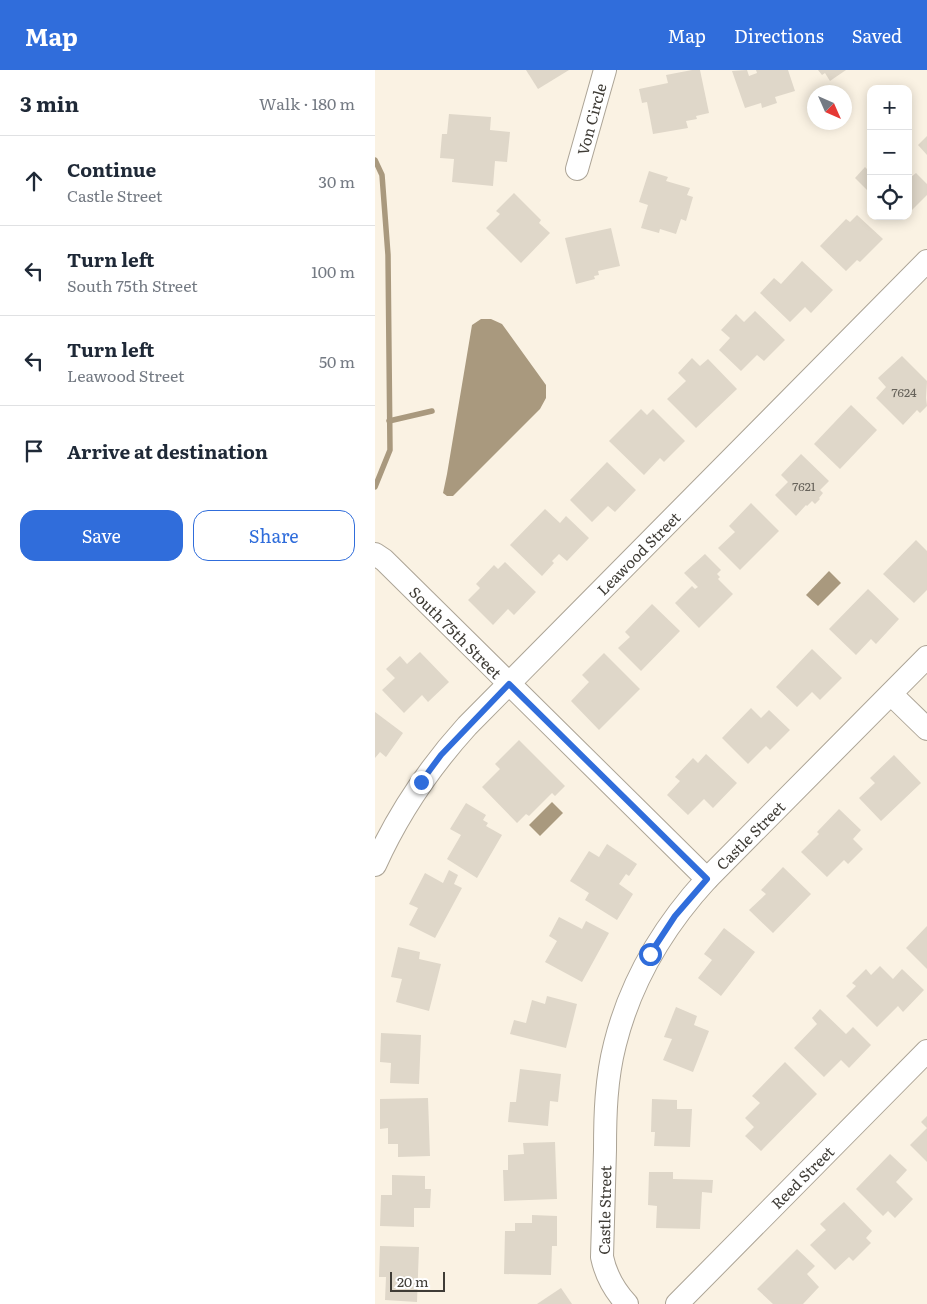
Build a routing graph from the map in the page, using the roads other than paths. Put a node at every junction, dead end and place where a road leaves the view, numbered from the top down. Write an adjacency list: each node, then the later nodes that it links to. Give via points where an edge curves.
1 (605, 70): 2 (street, Von Circle)
2 (577, 169)
3 (927, 261): 6 (street, Leawood Street)
4 (375, 554): 6 (street, South 75th Street)
5 (927, 657): 7 (street, Castle Street)
6 (509, 684): 9 (street, Leawood Street, via 441,755 399,818); 10 (street, South 75th Street)
7 (891, 694): 8 (street); 10 (street, Castle Street)
8 (927, 729)
9 (375, 865)
10 (707, 879): 12 (street, Castle Street, via 675,916 650,954 629,998 614,1045 606,1103 602,1257 610,1282)
11 (927, 1051): 13 (street, Reed Street)
12 (627, 1304)
13 (677, 1304)

